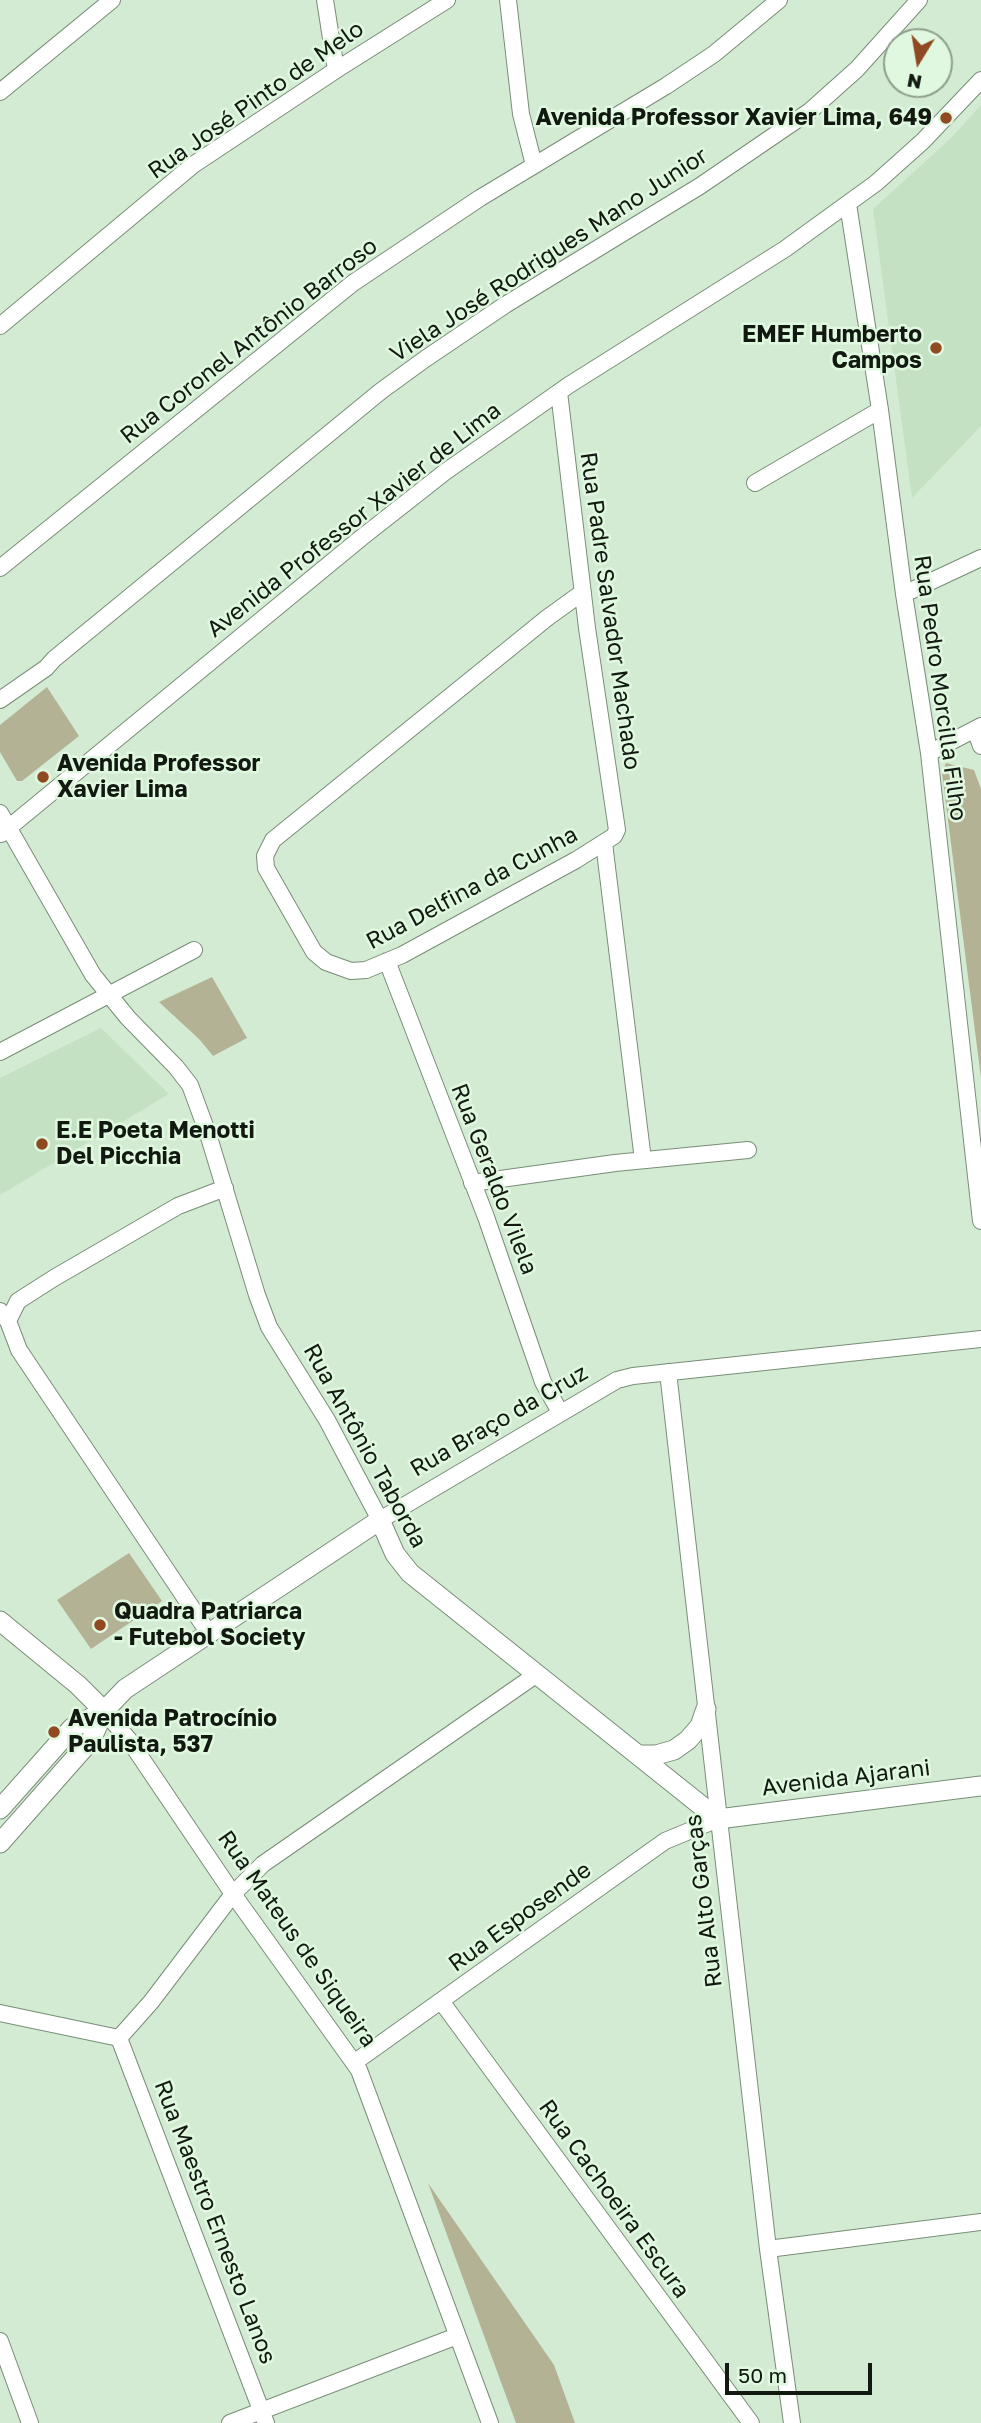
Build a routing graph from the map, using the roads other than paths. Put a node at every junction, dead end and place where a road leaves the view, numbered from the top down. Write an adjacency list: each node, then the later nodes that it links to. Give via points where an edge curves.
1 (112, 0): 9 (street)
2 (325, 0): 7 (street)
3 (447, 0): 7 (street, Rua José Pinto de Melo)
4 (508, 0): 10 (street, via 521,114)
5 (779, 0): 10 (street, Rua Coronel Antônio Barroso, via 714,54)
6 (919, 0): 20 (street, Viela José Rodrigues Mano Junior, via 857,69 810,111 425,359 46,668)
7 (336, 70): 12 (street, Rua José Pinto de Melo, via 193,165)
8 (981, 80): 11 (street, Avenida Professor Xavier de Lima, via 923,141)
9 (0, 92)
10 (534, 165): 17 (street, Rua Coronel Antônio Barroso, via 353,283)
11 (848, 204): 13 (street, Avenida Professor Xavier de Lima, via 744,276); 14 (street, Rua Pedro Morcilla Filho)
12 (0, 326)
13 (559, 392): 18 (street, Rua Padre Salvador Machado); 25 (street, Avenida Professor Xavier de Lima, via 361,538)
14 (880, 410): 15 (street); 19 (street, Rua Pedro Morcilla Filho)
15 (755, 483)
16 (981, 558): 19 (street)
17 (0, 568)
18 (583, 592): 26 (street, Rua Padre Salvador Machado, via 617,821); 28 (street, Rua Delfina da Cunha, via 274,839 265,856 265,868 314,952 351,971)
19 (904, 594): 23 (street, Rua Pedro Morcilla Filho)
20 (0, 700)
21 (978, 728): 22 (street); 23 (street)
22 (981, 746)
23 (929, 753): 35 (street, Rua Pedro Morcilla Filho)
24 (0, 813): 25 (street, Rua Antônio Taborda)
25 (4, 832): 29 (street, Rua Antônio Taborda)
26 (609, 840): 28 (street, Rua Delfina da Cunha); 32 (street, Rua Padre Salvador Machado)
27 (194, 950): 29 (street)
28 (387, 961): 33 (street, Rua Geraldo Vilela)
29 (109, 994): 30 (street); 34 (street, Rua Antônio Taborda, via 190,1085)
30 (0, 1052)
31 (748, 1150): 32 (street)
32 (643, 1160): 33 (street)
33 (472, 1182): 39 (street, Rua Geraldo Vilela, via 543,1382)
34 (225, 1188): 36 (street, via 178,1206 54,1278); 40 (street, Rua Antônio Taborda, via 269,1327 327,1420)
35 (981, 1221)
36 (4, 1316): 42 (street, via 19,1350)
37 (981, 1339): 38 (street, Rua Braço da Cruz)
38 (668, 1372): 39 (street, Rua Braço da Cruz, via 617,1380); 44 (street, Rua Alto Garças)
39 (560, 1412): 40 (street, Rua Braço da Cruz)
40 (380, 1520): 42 (street, Rua Braço da Cruz); 43 (street, Rua Antônio Taborda, via 395,1554 410,1573)
41 (0, 1621): 45 (street, Rua Mateus de Siqueira)
42 (208, 1632): 45 (street, Rua Braço da Cruz, via 125,1689)
43 (537, 1674): 46 (street, Rua Antônio Taborda); 51 (street, via 263,1864)
44 (706, 1709): 46 (street, via 699,1726 674,1750); 49 (street, Rua Alto Garças)
45 (104, 1712): 48 (street, via 72,1728); 50 (street, via 91,1740); 51 (street, Rua Mateus de Siqueira, via 129,1740)
46 (638, 1755): 49 (street, Rua Antônio Taborda)
47 (981, 1786): 49 (street, Avenida Ajarani)
48 (0, 1810)
49 (718, 1819): 52 (street, Rua Esposende, via 665,1841); 57 (street, Rua Alto Garças)
50 (0, 1843)
51 (233, 1894): 54 (street); 55 (street, Rua Mateus de Siqueira)
52 (441, 2001): 55 (street, Rua Esposende); 64 (street, Rua Cachoeira Escura)
53 (0, 2013): 54 (street)
54 (119, 2038): 60 (street, Rua Maestro Ernesto Lanos)
55 (355, 2062): 58 (street, Rua Mateus de Siqueira)
56 (981, 2222): 57 (street)
57 (768, 2249): 65 (street, Rua Alto Garças)
58 (457, 2336): 60 (street); 63 (street, Rua Mateus de Siqueira)
59 (0, 2341): 61 (street)
60 (264, 2417): 62 (street)
61 (30, 2423)
62 (230, 2423)
63 (490, 2423)
64 (751, 2423)
65 (792, 2423)

